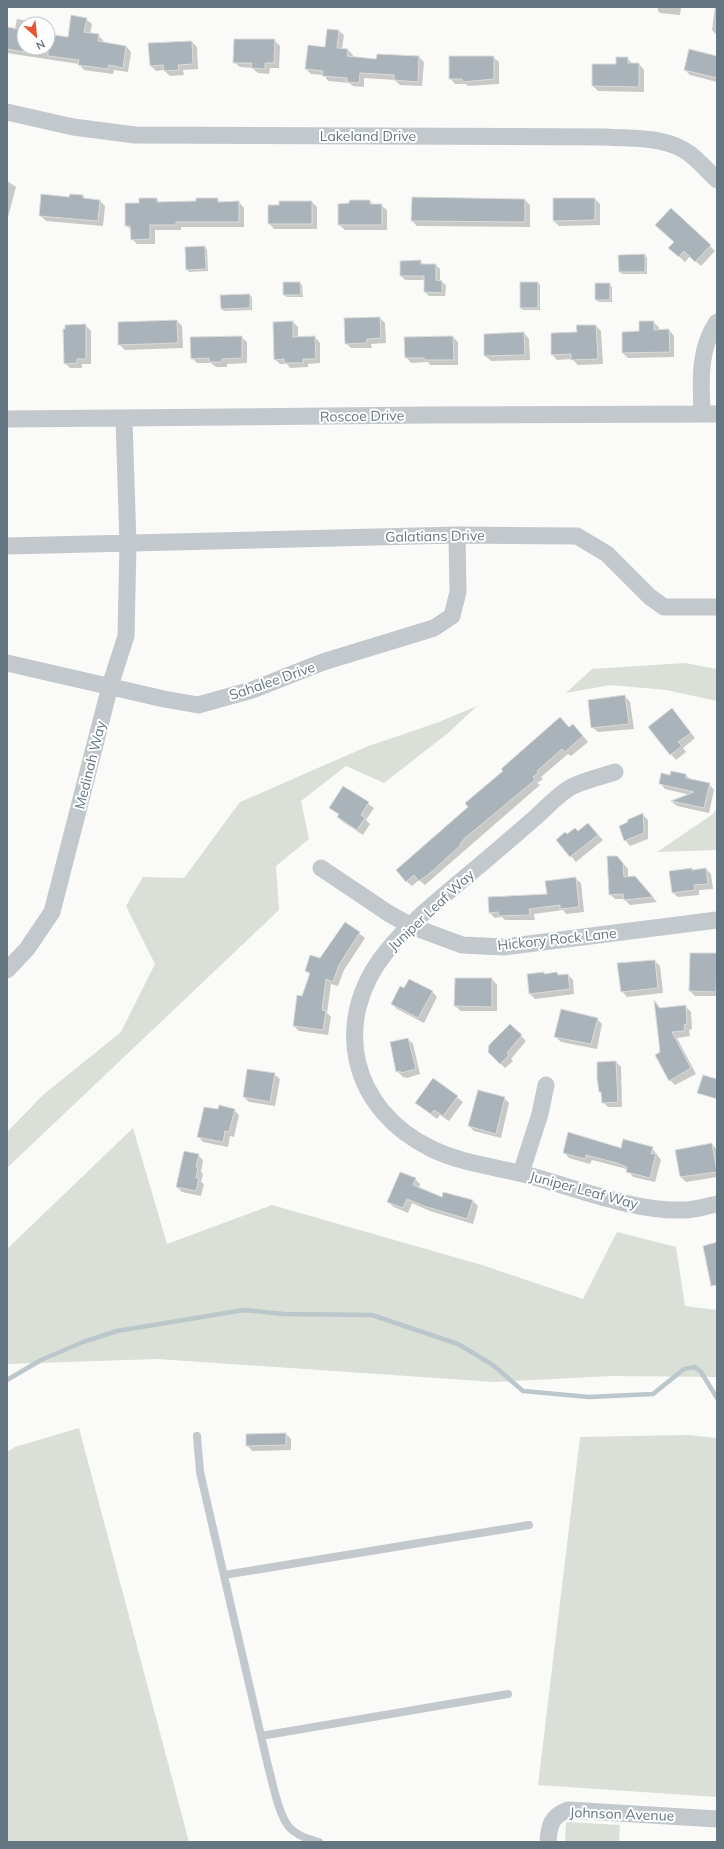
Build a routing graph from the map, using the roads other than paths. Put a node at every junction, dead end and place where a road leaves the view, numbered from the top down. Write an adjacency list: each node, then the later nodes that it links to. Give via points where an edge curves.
1 (7, 112): 2 (street, Lakeland Drive, via 73,128 135,135 606,137 658,140 673,144 689,153)
2 (717, 180)
3 (717, 322): 4 (street, via 705,347 702,362)
4 (710, 414): 5 (street, Roscoe Drive)
5 (124, 419): 6 (street, Roscoe Drive); 8 (street, Medinah Way)
6 (7, 420)
7 (457, 535): 8 (street, Galatians Drive); 10 (street, Galatians Drive, via 577,536 607,554 650,597 664,607); 12 (street, Sahalee Drive, via 458,592 452,616 434,628 324,662 252,690 198,704)
8 (128, 544): 9 (street); 12 (street, Medinah Way, via 126,636)
9 (7, 546)
10 (717, 607)
11 (7, 663): 12 (street, Sahalee Drive)
12 (110, 686): 17 (street, Medinah Way, via 52,912 27,949)
13 (614, 772): 16 (street, Juniper Leaf Way, via 568,788)
14 (321, 868): 16 (street, Hickory Rock Lane)
15 (717, 920): 16 (street, Hickory Rock Lane, via 504,947 462,945)
16 (411, 926): 19 (street, Juniper Leaf Way, via 386,952 362,992 355,1020 354,1042 361,1076 383,1111 404,1132 455,1158)
17 (7, 970)
18 (546, 1085): 19 (street, via 540,1114)
19 (521, 1173): 20 (street, Juniper Leaf Way, via 656,1209 685,1210)
20 (717, 1204)
21 (197, 1436): 23 (lane, via 200,1472)
22 (529, 1525): 23 (lane)
23 (224, 1575): 25 (lane)
24 (508, 1694): 25 (lane)
25 (261, 1736): 27 (lane, via 282,1813 290,1828 304,1838)
26 (717, 1819): 28 (street, Johnson Avenue, via 568,1810 553,1819 549,1826)
27 (319, 1842)
28 (548, 1842)

